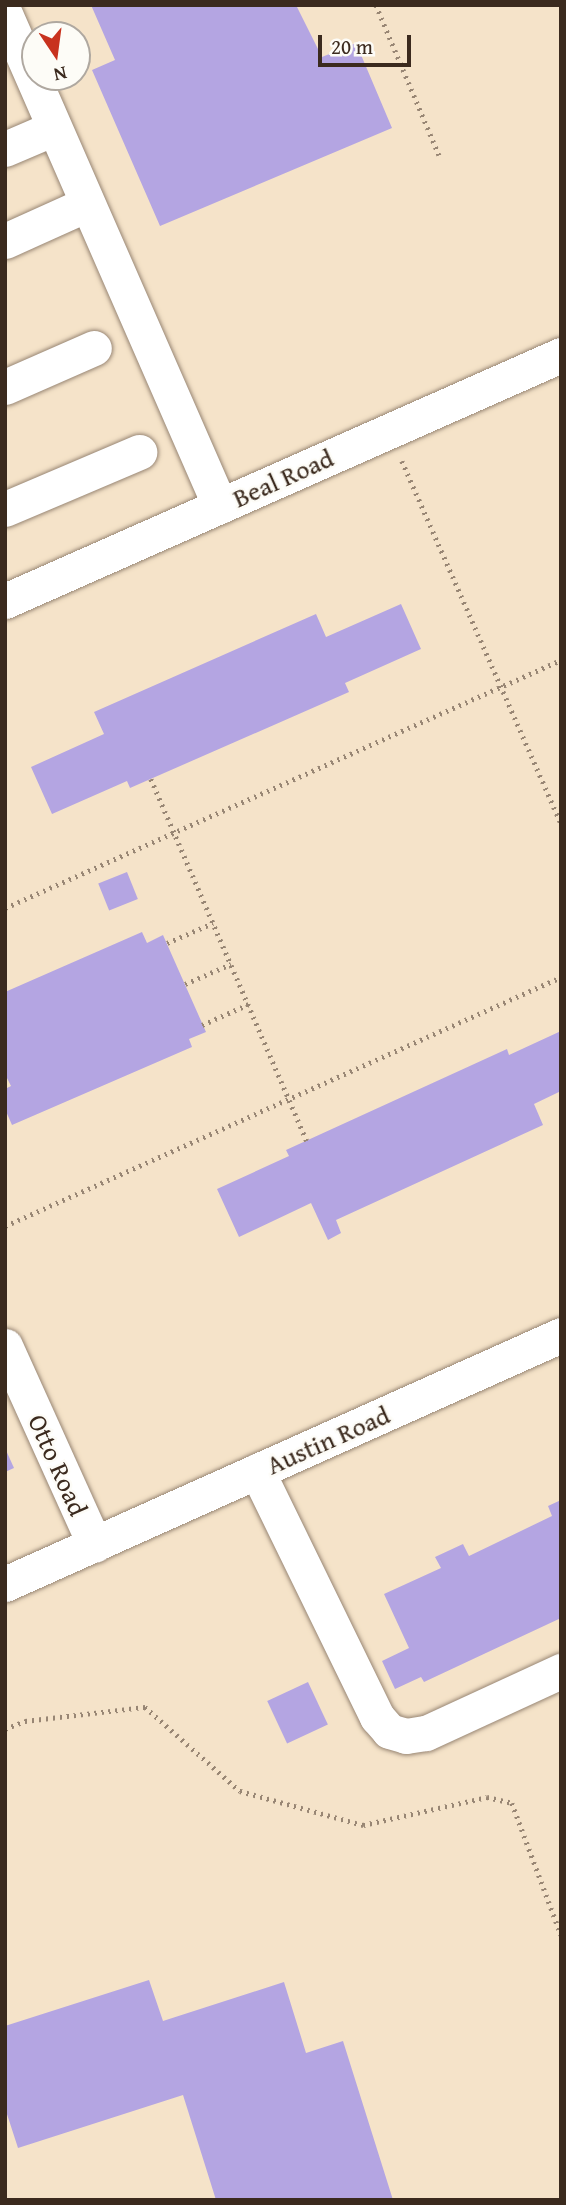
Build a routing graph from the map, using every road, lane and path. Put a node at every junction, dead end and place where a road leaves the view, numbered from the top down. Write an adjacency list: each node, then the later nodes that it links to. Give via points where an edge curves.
1 (376, 5): 6 (path)
2 (5, 15): 3 (street)
3 (14, 58): 4 (street)
4 (54, 128): 5 (street); 7 (street)
5 (5, 149)
6 (439, 155)
7 (87, 204): 8 (street); 14 (street)
8 (5, 241)
9 (94, 348): 11 (street)
10 (561, 355): 12 (street, Beal Road)
11 (5, 387)
12 (389, 431): 14 (street, Beal Road); 18 (path)
13 (139, 452): 15 (street)
14 (220, 506): 16 (street, Beal Road)
15 (5, 509)
16 (5, 601)
17 (561, 660): 18 (path)
18 (501, 687): 20 (path); 21 (path)
19 (150, 779): 21 (path)
20 (561, 824)
21 (174, 834): 22 (path); 23 (path)
22 (5, 908)
23 (213, 923): 24 (path); 25 (path)
24 (167, 943)
25 (231, 964): 27 (path); 28 (path)
26 (561, 976): 30 (path)
27 (185, 984)
28 (248, 1004): 29 (path); 30 (path)
29 (202, 1025)
30 (289, 1099): 31 (path); 32 (path)
31 (307, 1141)
32 (5, 1226)
33 (561, 1335): 35 (street, Austin Road)
34 (5, 1346): 36 (street, Otto Road)
35 (257, 1472): 36 (street, Austin Road); 38 (street, via 377,1717 389,1731 406,1736 426,1733)
36 (94, 1545): 37 (street, Austin Road)
37 (5, 1584)
38 (561, 1671)
39 (5, 1729): 40 (path, via 25,1721 145,1707 240,1791 363,1825 488,1797 512,1803)
40 (561, 1935)

